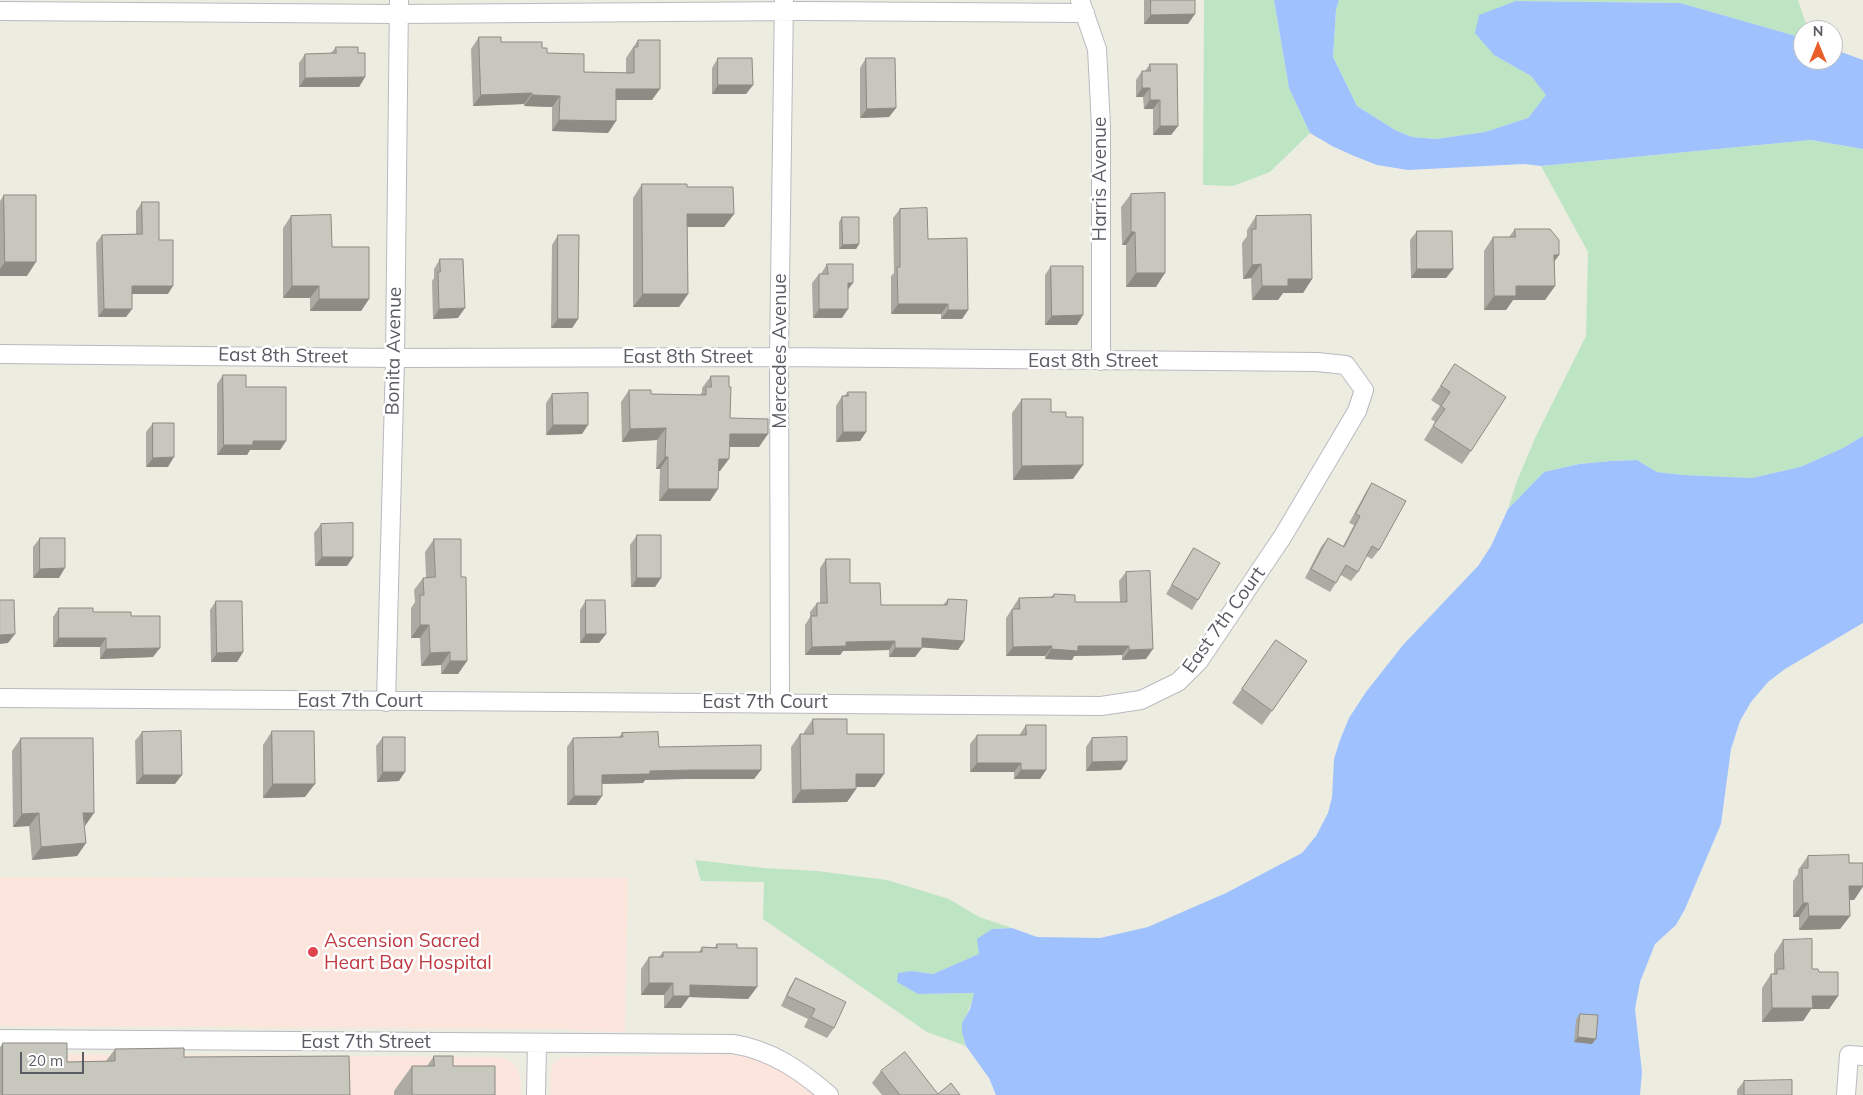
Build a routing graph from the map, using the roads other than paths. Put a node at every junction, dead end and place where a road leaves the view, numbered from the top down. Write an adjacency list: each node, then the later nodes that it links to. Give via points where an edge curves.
1 (784, 6): 2 (street); 3 (street); 6 (street, Mercedes Avenue)
2 (399, 7): 4 (street); 7 (street, Bonita Avenue)
3 (1082, 7): 8 (street, Harris Avenue, via 1097,49 1101,126)
4 (0, 11)
5 (0, 354): 7 (street, East 8th Street)
6 (779, 357): 7 (street, East 8th Street); 8 (street, East 8th Street); 12 (street, Mercedes Avenue)
7 (394, 358): 11 (street, Bonita Avenue)
8 (1101, 361): 9 (street, East 8th Street, via 1346,365)
9 (1364, 390): 12 (street, East 7th Court, via 1358,411 1283,536 1199,661 1178,682 1141,700 1101,706)
10 (0, 698): 11 (street, East 7th Court)
11 (386, 702): 12 (street, East 7th Court)
12 (780, 702)
13 (0, 1039): 14 (street, East 7th Street)
14 (537, 1043): 16 (street); 17 (street, East 7th Street, via 733,1044 778,1058)
15 (1856, 1055): 18 (street)
16 (536, 1095)
17 (829, 1095)
18 (1846, 1095)

